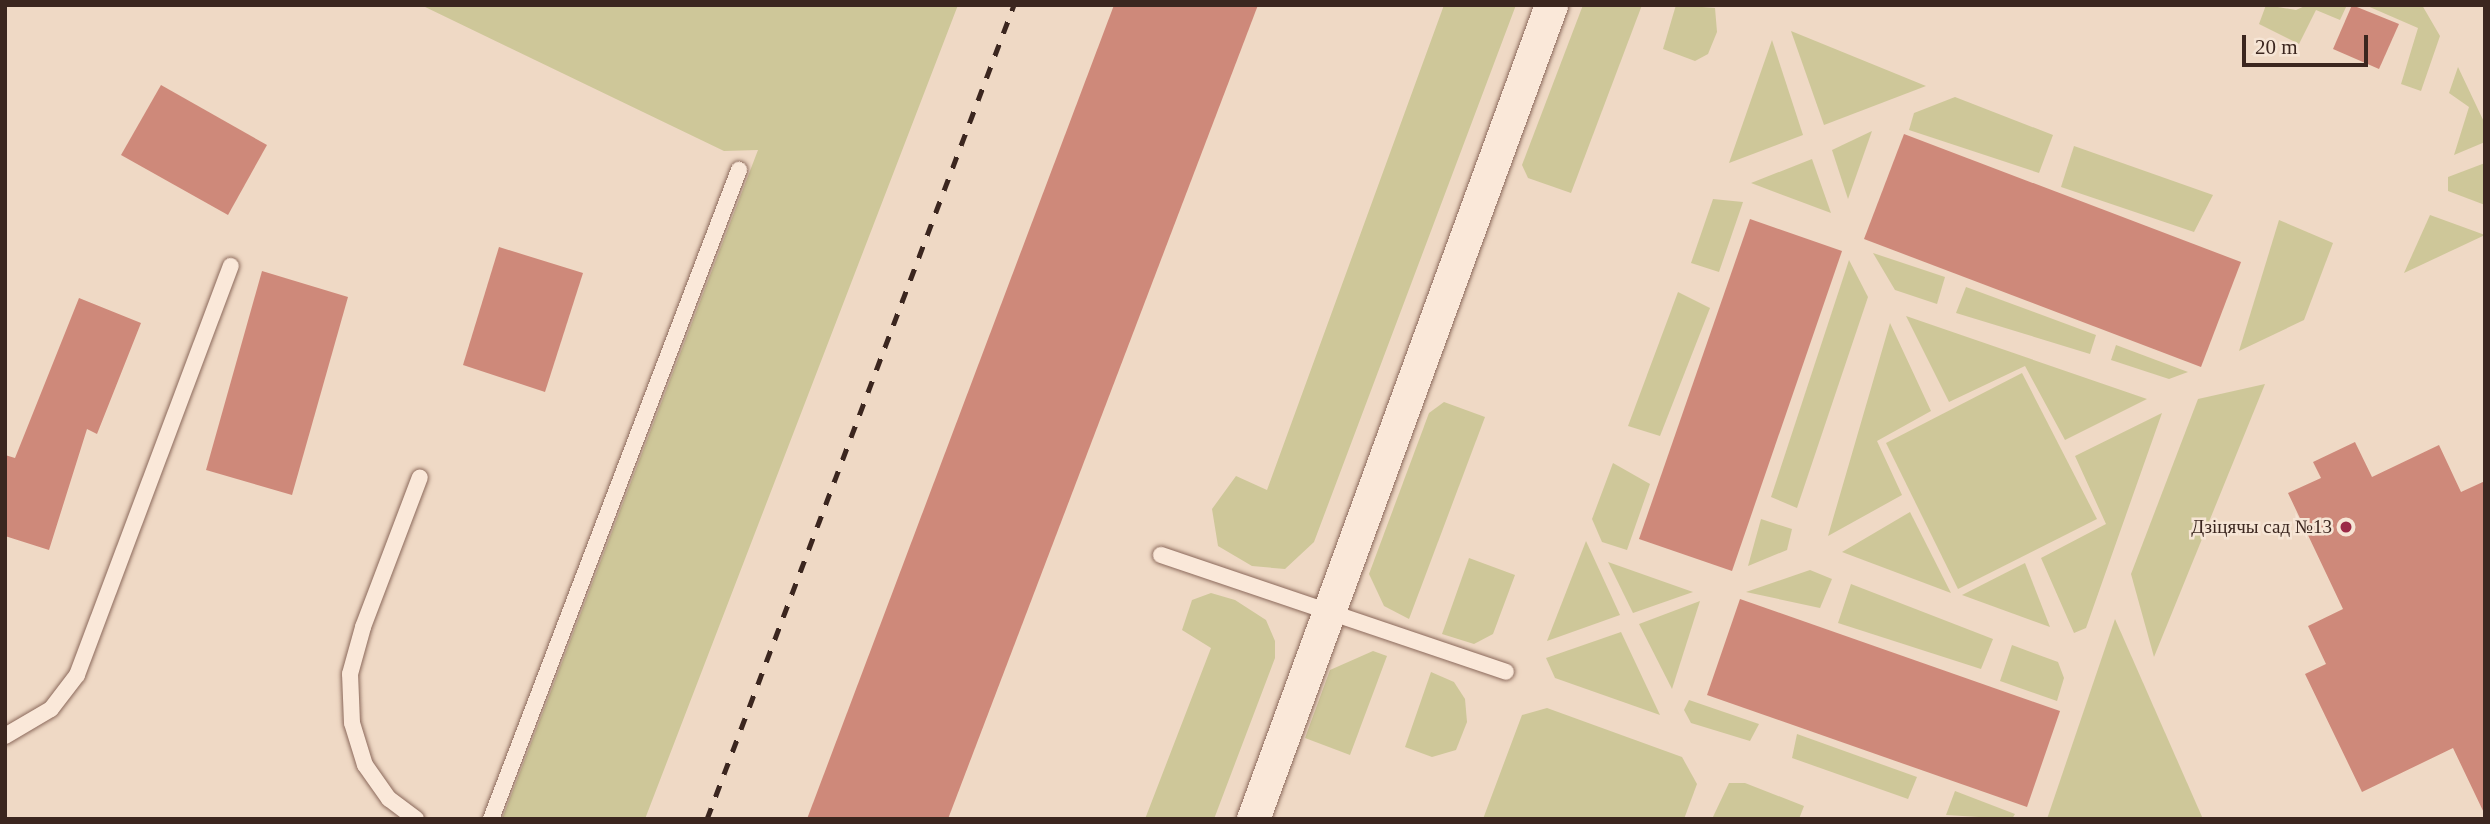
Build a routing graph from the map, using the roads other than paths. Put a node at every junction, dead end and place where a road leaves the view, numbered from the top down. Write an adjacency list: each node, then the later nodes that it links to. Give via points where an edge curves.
1 (1551, 5): 6 (street)
2 (738, 170): 10 (lane)
3 (231, 266): 8 (lane, via 77,675 51,709)
4 (420, 477): 9 (lane, via 350,674 352,723 365,765 389,800)
5 (1161, 555): 6 (lane)
6 (1332, 612): 7 (lane); 11 (street)
7 (1506, 672)
8 (5, 736)
9 (416, 819)
10 (491, 819)
11 (1254, 819)

